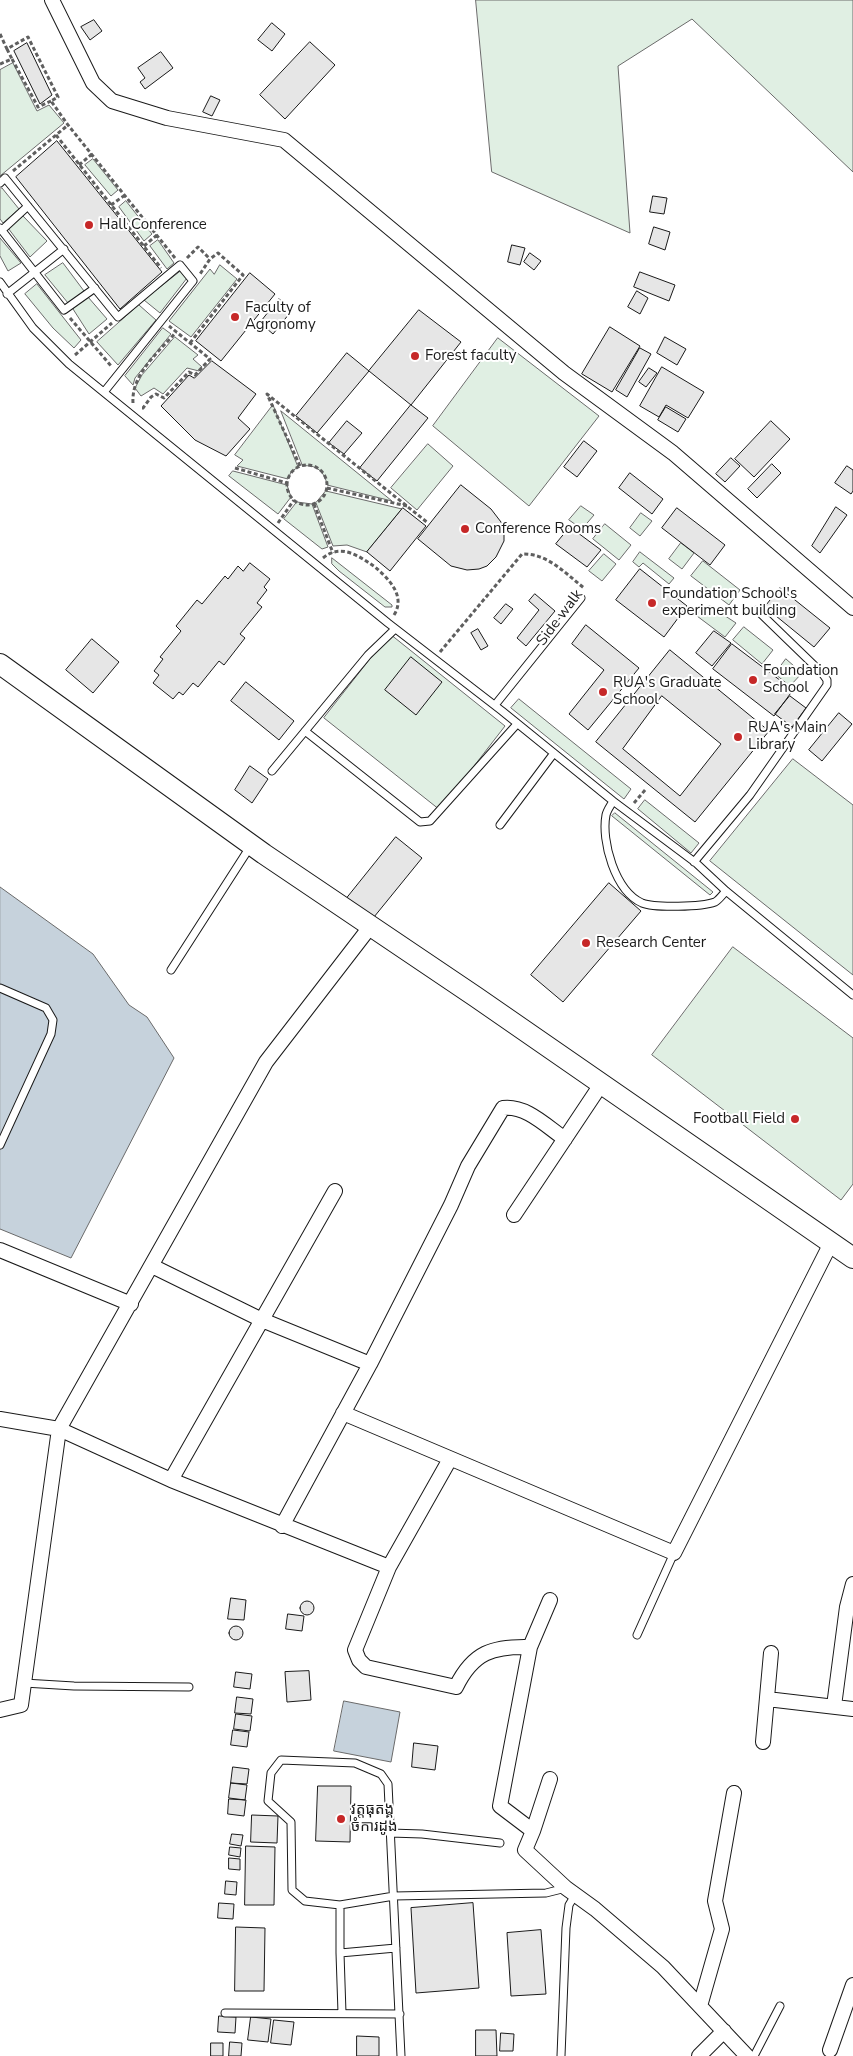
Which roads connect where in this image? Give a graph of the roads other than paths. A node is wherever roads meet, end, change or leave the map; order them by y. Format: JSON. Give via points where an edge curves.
{"nodes":[{"id":1,"x":52,"y":0,"type":"edge"},
{"id":2,"x":3,"y":181,"type":"edge"},
{"id":3,"x":28,"y":206,"type":"junction"},
{"id":4,"x":1,"y":229,"type":"edge"},
{"id":5,"x":64,"y":249,"type":"junction"},
{"id":6,"x":34,"y":272,"type":"junction"},
{"id":7,"x":0,"y":282,"type":"edge"},
{"id":8,"x":95,"y":288,"type":"junction"},
{"id":9,"x":7,"y":294,"type":"junction"},
{"id":10,"x":104,"y":392,"type":"junction"},
{"id":11,"x":581,"y":598,"type":"dead end"},
{"id":12,"x":853,"y":608,"type":"edge"},
{"id":13,"x":757,"y":610,"type":"dead end"},
{"id":14,"x":395,"y":629,"type":"junction"},
{"id":15,"x":0,"y":664,"type":"edge"},
{"id":16,"x":495,"y":706,"type":"junction"},
{"id":17,"x":517,"y":724,"type":"junction"},
{"id":18,"x":305,"y":732,"type":"junction"},
{"id":19,"x":554,"y":753,"type":"junction"},
{"id":20,"x":272,"y":771,"type":"dead end"},
{"id":21,"x":613,"y":801,"type":"junction"},
{"id":22,"x":500,"y":825,"type":"dead end"},
{"id":23,"x":251,"y":844,"type":"junction"},
{"id":24,"x":694,"y":862,"type":"junction"},
{"id":25,"x":726,"y":891,"type":"junction"},
{"id":26,"x":370,"y":926,"type":"junction"},
{"id":27,"x":171,"y":970,"type":"dead end"},
{"id":28,"x":0,"y":988,"type":"edge"},
{"id":29,"x":853,"y":995,"type":"edge"},
{"id":30,"x":602,"y":1083,"type":"junction"},
{"id":31,"x":2,"y":1134,"type":"edge"},
{"id":32,"x":564,"y":1139,"type":"junction"},
{"id":33,"x":0,"y":1145,"type":"edge"},
{"id":34,"x":335,"y":1191,"type":"dead end"},
{"id":35,"x":514,"y":1215,"type":"dead end"},
{"id":36,"x":831,"y":1243,"type":"junction"},
{"id":37,"x":0,"y":1250,"type":"edge"},
{"id":38,"x":853,"y":1258,"type":"edge"},
{"id":39,"x":152,"y":1266,"type":"junction"},
{"id":40,"x":131,"y":1304,"type":"junction"},
{"id":41,"x":262,"y":1320,"type":"junction"},
{"id":42,"x":370,"y":1364,"type":"junction"},
{"id":43,"x":343,"y":1413,"type":"junction"},
{"id":44,"x":0,"y":1419,"type":"edge"},
{"id":45,"x":59,"y":1429,"type":"junction"},
{"id":46,"x":450,"y":1458,"type":"junction"},
{"id":47,"x":171,"y":1480,"type":"junction"},
{"id":48,"x":282,"y":1526,"type":"junction"},
{"id":49,"x":674,"y":1554,"type":"junction"},
{"id":50,"x":388,"y":1567,"type":"junction"},
{"id":51,"x":853,"y":1584,"type":"edge"},
{"id":52,"x":550,"y":1600,"type":"dead end"},
{"id":53,"x":637,"y":1635,"type":"dead end"},
{"id":54,"x":530,"y":1647,"type":"junction"},
{"id":55,"x":771,"y":1653,"type":"dead end"},
{"id":56,"x":24,"y":1683,"type":"junction"},
{"id":57,"x":189,"y":1687,"type":"dead end"},
{"id":58,"x":767,"y":1699,"type":"junction"},
{"id":59,"x":834,"y":1706,"type":"junction"},
{"id":60,"x":853,"y":1709,"type":"edge"},
{"id":61,"x":0,"y":1710,"type":"edge"},
{"id":62,"x":763,"y":1742,"type":"dead end"},
{"id":63,"x":550,"y":1779,"type":"dead end"},
{"id":64,"x":734,"y":1793,"type":"dead end"},
{"id":65,"x":533,"y":1831,"type":"junction"},
{"id":66,"x":390,"y":1833,"type":"junction"},
{"id":67,"x":500,"y":1843,"type":"dead end"},
{"id":68,"x":570,"y":1891,"type":"junction"},
{"id":69,"x":394,"y":1896,"type":"junction"},
{"id":70,"x":340,"y":1904,"type":"junction"},
{"id":71,"x":396,"y":1948,"type":"junction"},
{"id":72,"x":340,"y":1953,"type":"junction"},
{"id":73,"x":853,"y":1985,"type":"edge"},
{"id":74,"x":700,"y":2006,"type":"junction"},
{"id":75,"x":780,"y":2006,"type":"dead end"},
{"id":76,"x":224,"y":2013,"type":"dead end"},
{"id":77,"x":342,"y":2013,"type":"junction"},
{"id":78,"x":400,"y":2014,"type":"junction"},
{"id":79,"x":724,"y":2031,"type":"junction"},
{"id":80,"x":830,"y":2050,"type":"dead end"},
{"id":81,"x":401,"y":2056,"type":"edge"},
{"id":82,"x":561,"y":2056,"type":"edge"},
{"id":83,"x":699,"y":2056,"type":"edge"},
{"id":84,"x":747,"y":2056,"type":"edge"},
{"id":85,"x":754,"y":2056,"type":"edge"}],
"edges":[{"from":1,"to":12,"type":"street","via":[[93,83],[112,101],[167,118],[284,140],[564,373],[673,453]]},
{"from":2,"to":3,"type":"lane"},
{"from":3,"to":4,"type":"lane"},
{"from":3,"to":5,"type":"lane"},
{"from":4,"to":6,"type":"lane"},
{"from":5,"to":6,"type":"lane"},
{"from":5,"to":8,"type":"lane"},
{"from":6,"to":8,"type":"lane","via":[[64,310]]},
{"from":6,"to":9,"type":"lane"},
{"from":7,"to":9,"type":"lane"},
{"from":8,"to":10,"type":"lane","via":[[118,317],[180,265],[193,281]]},
{"from":9,"to":10,"type":"lane","via":[[33,328],[69,364]]},
{"from":10,"to":14,"type":"lane"},
{"from":11,"to":16,"type":"lane"},
{"from":13,"to":24,"type":"lane","via":[[822,673],[827,685],[750,794]]},
{"from":14,"to":16,"type":"lane"},
{"from":14,"to":18,"type":"lane","via":[[368,655]]},
{"from":15,"to":23,"type":"street"},
{"from":16,"to":17,"type":"lane"},
{"from":17,"to":18,"type":"lane","via":[[425,823]]},
{"from":17,"to":19,"type":"lane"},
{"from":18,"to":20,"type":"lane"},
{"from":19,"to":21,"type":"lane"},
{"from":19,"to":22,"type":"lane"},
{"from":21,"to":24,"type":"lane"},
{"from":21,"to":25,"type":"lane","via":[[606,814],[611,863],[620,884],[641,902],[686,906],[714,902]]},
{"from":23,"to":26,"type":"street"},
{"from":23,"to":27,"type":"lane"},
{"from":24,"to":25,"type":"lane"},
{"from":25,"to":29,"type":"lane"},
{"from":26,"to":30,"type":"street"},
{"from":26,"to":39,"type":"street","via":[[266,1062]]},
{"from":28,"to":31,"type":"lane","via":[[46,1008],[54,1020],[51,1034]]},
{"from":30,"to":32,"type":"street"},
{"from":30,"to":36,"type":"street"},
{"from":31,"to":33,"type":"lane"},
{"from":32,"to":35,"type":"street"},
{"from":32,"to":42,"type":"street","via":[[531,1115],[514,1107],[503,1108],[468,1166]]},
{"from":34,"to":41,"type":"street"},
{"from":36,"to":38,"type":"street"},
{"from":36,"to":49,"type":"street"},
{"from":37,"to":40,"type":"street"},
{"from":39,"to":40,"type":"street"},
{"from":39,"to":41,"type":"street"},
{"from":40,"to":45,"type":"street"},
{"from":41,"to":42,"type":"street"},
{"from":41,"to":47,"type":"street"},
{"from":42,"to":43,"type":"street"},
{"from":43,"to":46,"type":"street"},
{"from":43,"to":48,"type":"street"},
{"from":44,"to":45,"type":"street"},
{"from":45,"to":47,"type":"street"},
{"from":45,"to":56,"type":"street"},
{"from":46,"to":49,"type":"street"},
{"from":46,"to":50,"type":"street"},
{"from":47,"to":48,"type":"street"},
{"from":48,"to":50,"type":"street"},
{"from":49,"to":53,"type":"lane"},
{"from":50,"to":54,"type":"street","via":[[355,1650],[358,1660],[366,1667],[456,1687],[471,1663],[486,1654],[506,1646]]},
{"from":51,"to":59,"type":"street","via":[[847,1606]]},
{"from":52,"to":54,"type":"street"},
{"from":54,"to":65,"type":"street","via":[[500,1806]]},
{"from":55,"to":58,"type":"street"},
{"from":56,"to":57,"type":"lane"},
{"from":56,"to":61,"type":"street","via":[[21,1705]]},
{"from":58,"to":59,"type":"street"},
{"from":58,"to":62,"type":"street"},
{"from":59,"to":60,"type":"street"},
{"from":63,"to":65,"type":"street"},
{"from":64,"to":74,"type":"street","via":[[715,1901],[722,1929]]},
{"from":65,"to":68,"type":"street","via":[[525,1850]]},
{"from":66,"to":67,"type":"lane","via":[[441,1835]]},
{"from":66,"to":69,"type":"lane"},
{"from":66,"to":70,"type":"lane","via":[[388,1784],[382,1774],[355,1763],[282,1760],[271,1773],[268,1801],[291,1822],[292,1890],[305,1901]]},
{"from":68,"to":69,"type":"lane"},
{"from":68,"to":74,"type":"street","via":[[663,1967]]},
{"from":68,"to":82,"type":"lane"},
{"from":69,"to":70,"type":"lane"},
{"from":69,"to":71,"type":"lane"},
{"from":70,"to":72,"type":"lane"},
{"from":71,"to":72,"type":"lane"},
{"from":71,"to":78,"type":"lane"},
{"from":72,"to":77,"type":"lane"},
{"from":73,"to":80,"type":"street"},
{"from":74,"to":79,"type":"street"},
{"from":75,"to":85,"type":"lane"},
{"from":76,"to":77,"type":"lane"},
{"from":77,"to":78,"type":"lane"},
{"from":78,"to":81,"type":"lane"},
{"from":79,"to":83,"type":"street"},
{"from":79,"to":84,"type":"street"}]}
